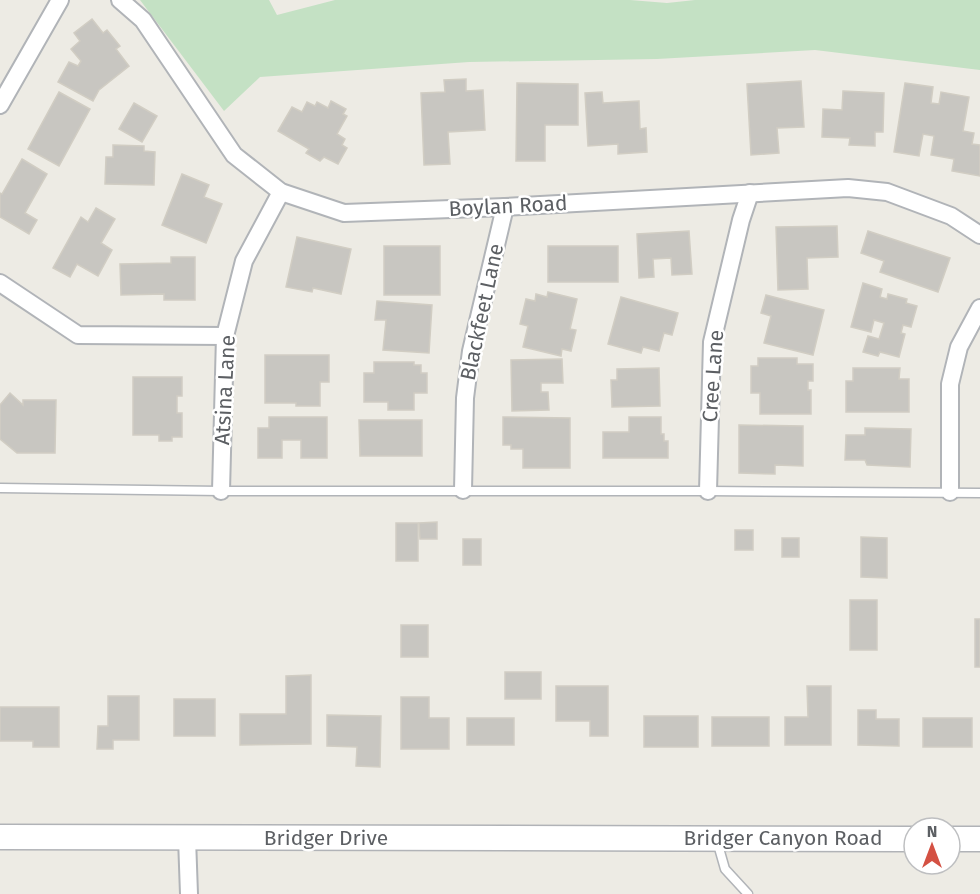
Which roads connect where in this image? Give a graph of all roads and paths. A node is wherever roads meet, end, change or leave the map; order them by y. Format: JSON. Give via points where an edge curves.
{"nodes":[{"id":1,"x":60,"y":0,"type":"edge"},
{"id":2,"x":120,"y":0,"type":"edge"},
{"id":3,"x":0,"y":105,"type":"edge"},
{"id":4,"x":281,"y":192,"type":"junction"},
{"id":5,"x":750,"y":193,"type":"junction"},
{"id":6,"x":505,"y":207,"type":"junction"},
{"id":7,"x":980,"y":235,"type":"edge"},
{"id":8,"x":0,"y":283,"type":"edge"},
{"id":9,"x":980,"y":308,"type":"edge"},
{"id":10,"x":225,"y":336,"type":"junction"},
{"id":11,"x":0,"y":488,"type":"edge"},
{"id":12,"x":463,"y":490,"type":"junction"},
{"id":13,"x":708,"y":490,"type":"junction"},
{"id":14,"x":221,"y":491,"type":"junction"},
{"id":15,"x":950,"y":492,"type":"junction"},
{"id":16,"x":980,"y":493,"type":"edge"},
{"id":17,"x":0,"y":837,"type":"edge"},
{"id":18,"x":716,"y":837,"type":"junction"},
{"id":19,"x":187,"y":838,"type":"junction"},
{"id":20,"x":652,"y":838,"type":"joint"},
{"id":21,"x":902,"y":838,"type":"edge"},
{"id":22,"x":962,"y":839,"type":"edge"},
{"id":23,"x":980,"y":839,"type":"edge"},
{"id":24,"x":189,"y":894,"type":"edge"},
{"id":25,"x":748,"y":894,"type":"edge"}],
"edges":[{"from":1,"to":3,"type":"street"},
{"from":2,"to":4,"type":"street","name":"Boylan Road","via":[[143,20],[234,155]]},
{"from":4,"to":6,"type":"street","name":"Boylan Road","via":[[344,213]]},
{"from":4,"to":10,"type":"street","name":"Atsina Lane","via":[[244,261]]},
{"from":5,"to":6,"type":"street","name":"Boylan Road"},
{"from":5,"to":7,"type":"street","name":"Boylan Road","via":[[848,188],[887,192],[951,216]]},
{"from":5,"to":13,"type":"street","name":"Cree Lane","via":[[712,342]]},
{"from":6,"to":12,"type":"street","name":"Blackfeet Lane","via":[[471,351],[465,398]]},
{"from":8,"to":10,"type":"street","via":[[78,335]]},
{"from":9,"to":15,"type":"street","via":[[959,347],[950,384]]},
{"from":10,"to":14,"type":"street","name":"Atsina Lane"},
{"from":11,"to":14,"type":"lane"},
{"from":12,"to":13,"type":"lane"},
{"from":12,"to":14,"type":"lane"},
{"from":13,"to":15,"type":"lane"},
{"from":15,"to":16,"type":"lane"},
{"from":17,"to":19,"type":"main road","name":"Bridger Drive"},
{"from":18,"to":20,"type":"main road","name":"Bridger Canyon Road"},
{"from":18,"to":21,"type":"main road","name":"Bridger Canyon Road"},
{"from":18,"to":25,"type":"lane","via":[[725,869]]},
{"from":19,"to":20,"type":"main road","name":"Bridger Drive"},
{"from":19,"to":24,"type":"street"},
{"from":22,"to":23,"type":"main road"}]}
